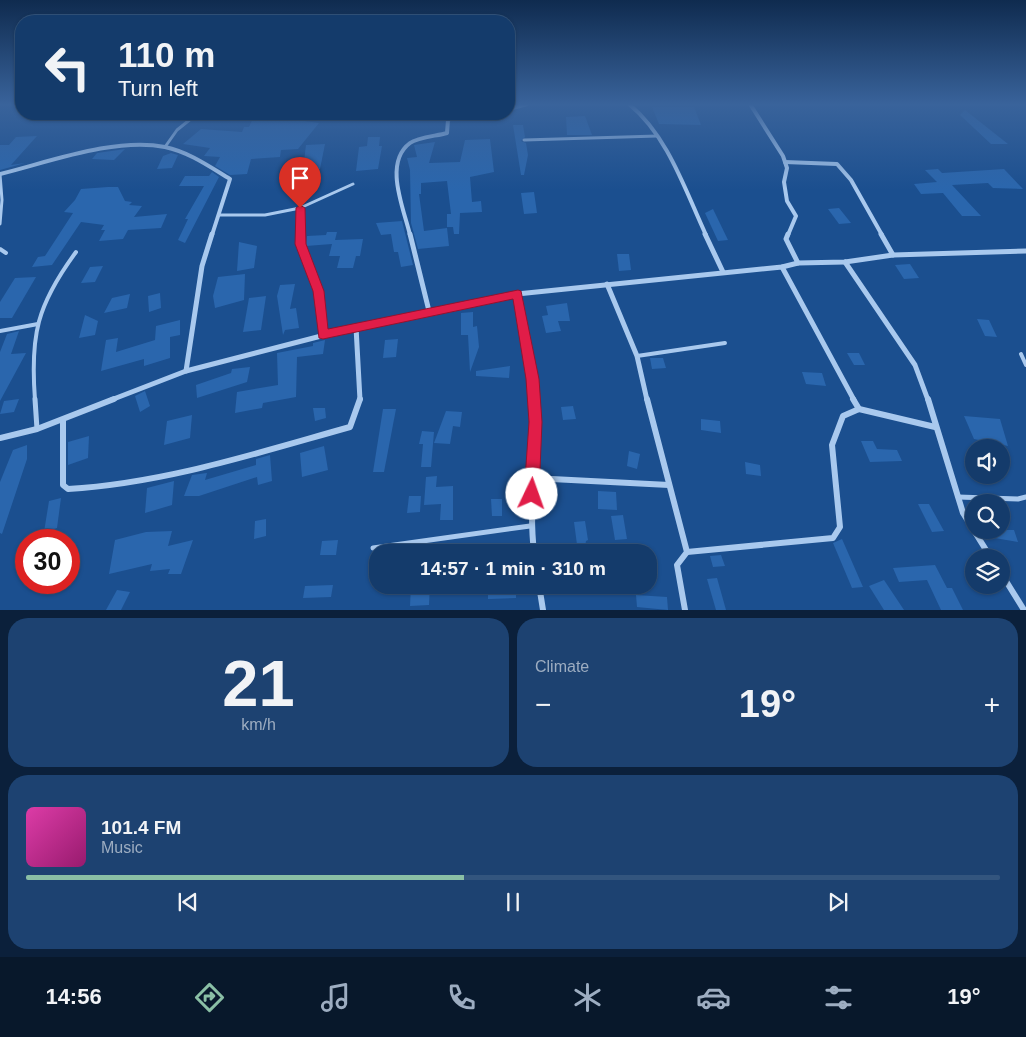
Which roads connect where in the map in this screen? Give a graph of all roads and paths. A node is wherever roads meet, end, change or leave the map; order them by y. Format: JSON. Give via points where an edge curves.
{"nodes":[{"id":1,"x":175,"y":132,"type":"edge"},
{"id":2,"x":447,"y":132,"type":"edge"},
{"id":3,"x":656,"y":132,"type":"edge"},
{"id":4,"x":767,"y":132,"type":"edge"},
{"id":5,"x":658,"y":136,"type":"junction"},
{"id":6,"x":524,"y":140,"type":"dead end"},
{"id":7,"x":165,"y":147,"type":"junction"},
{"id":8,"x":785,"y":162,"type":"junction"},
{"id":9,"x":0,"y":174,"type":"edge"},
{"id":10,"x":353,"y":184,"type":"dead end"},
{"id":11,"x":300,"y":208,"type":"junction"},
{"id":12,"x":219,"y":215,"type":"junction"},
{"id":13,"x":0,"y":224,"type":"edge"},
{"id":14,"x":0,"y":249,"type":"edge"},
{"id":15,"x":1026,"y":251,"type":"edge"},
{"id":16,"x":76,"y":252,"type":"dead end"},
{"id":17,"x":6,"y":253,"type":"dead end"},
{"id":18,"x":893,"y":255,"type":"junction"},
{"id":19,"x":845,"y":262,"type":"junction"},
{"id":20,"x":798,"y":263,"type":"junction"},
{"id":21,"x":782,"y":267,"type":"junction"},
{"id":22,"x":723,"y":272,"type":"junction"},
{"id":23,"x":607,"y":284,"type":"junction"},
{"id":24,"x":518,"y":294,"type":"junction"},
{"id":25,"x":429,"y":311,"type":"junction"},
{"id":26,"x":38,"y":324,"type":"junction"},
{"id":27,"x":356,"y":326,"type":"junction"},
{"id":28,"x":0,"y":331,"type":"edge"},
{"id":29,"x":323,"y":334,"type":"junction"},
{"id":30,"x":725,"y":343,"type":"dead end"},
{"id":31,"x":1021,"y":354,"type":"dead end"},
{"id":32,"x":637,"y":356,"type":"junction"},
{"id":33,"x":1026,"y":365,"type":"edge"},
{"id":34,"x":186,"y":371,"type":"junction"},
{"id":35,"x":859,"y":409,"type":"junction"},
{"id":36,"x":63,"y":420,"type":"junction"},
{"id":37,"x":935,"y":426,"type":"junction"},
{"id":38,"x":37,"y":429,"type":"junction"},
{"id":39,"x":0,"y":438,"type":"edge"},
{"id":40,"x":532,"y":478,"type":"junction"},
{"id":41,"x":669,"y":485,"type":"junction"},
{"id":42,"x":958,"y":497,"type":"junction"},
{"id":43,"x":1026,"y":497,"type":"edge"},
{"id":44,"x":530,"y":526,"type":"junction"},
{"id":45,"x":402,"y":544,"type":"edge"},
{"id":46,"x":533,"y":544,"type":"edge"},
{"id":47,"x":985,"y":549,"type":"edge"},
{"id":48,"x":687,"y":552,"type":"junction"},
{"id":49,"x":1010,"y":587,"type":"edge"},
{"id":50,"x":540,"y":594,"type":"edge"},
{"id":51,"x":543,"y":610,"type":"edge"},
{"id":52,"x":685,"y":610,"type":"edge"},
{"id":53,"x":1024,"y":610,"type":"edge"}],
"edges":[{"from":1,"to":7,"type":"lane"},
{"from":2,"to":25,"type":"street","via":[[410,143],[397,160],[398,186]]},
{"from":3,"to":5,"type":"street"},
{"from":4,"to":8,"type":"street"},
{"from":5,"to":6,"type":"lane"},
{"from":5,"to":22,"type":"street"},
{"from":7,"to":9,"type":"street","via":[[127,146]]},
{"from":7,"to":12,"type":"street","via":[[230,179]]},
{"from":8,"to":18,"type":"street","via":[[837,164],[851,180]]},
{"from":8,"to":20,"type":"street","via":[[788,202],[796,216],[786,239]]},
{"from":9,"to":13,"type":"lane"},
{"from":10,"to":11,"type":"lane"},
{"from":11,"to":12,"type":"lane","via":[[265,215]]},
{"from":11,"to":29,"type":"lane","via":[[300,244],[318,291]]},
{"from":12,"to":34,"type":"street","via":[[202,266]]},
{"from":14,"to":17,"type":"lane"},
{"from":15,"to":18,"type":"street"},
{"from":16,"to":26,"type":"lane","via":[[42,307]]},
{"from":18,"to":19,"type":"street"},
{"from":19,"to":20,"type":"street"},
{"from":19,"to":37,"type":"street","via":[[916,365]]},
{"from":20,"to":21,"type":"street"},
{"from":21,"to":22,"type":"street"},
{"from":21,"to":35,"type":"street"},
{"from":22,"to":23,"type":"street"},
{"from":23,"to":24,"type":"street"},
{"from":23,"to":32,"type":"street"},
{"from":24,"to":25,"type":"street"},
{"from":24,"to":40,"type":"street","via":[[536,422]]},
{"from":25,"to":27,"type":"street"},
{"from":26,"to":28,"type":"lane"},
{"from":26,"to":38,"type":"lane","via":[[34,359]]},
{"from":27,"to":29,"type":"street"},
{"from":27,"to":36,"type":"street","via":[[360,403],[350,427],[126,485],[68,489],[63,484]]},
{"from":29,"to":34,"type":"street"},
{"from":30,"to":32,"type":"lane"},
{"from":31,"to":33,"type":"lane"},
{"from":32,"to":41,"type":"street"},
{"from":34,"to":36,"type":"street"},
{"from":35,"to":37,"type":"street"},
{"from":35,"to":48,"type":"street","via":[[843,416],[832,445],[840,527],[833,538]]},
{"from":36,"to":38,"type":"street"},
{"from":37,"to":42,"type":"street"},
{"from":38,"to":39,"type":"street"},
{"from":40,"to":41,"type":"street"},
{"from":40,"to":44,"type":"street"},
{"from":41,"to":48,"type":"street"},
{"from":42,"to":43,"type":"lane"},
{"from":42,"to":47,"type":"street","via":[[963,513]]},
{"from":44,"to":45,"type":"lane"},
{"from":44,"to":46,"type":"street"},
{"from":48,"to":52,"type":"street","via":[[676,565]]},
{"from":49,"to":53,"type":"street"},
{"from":50,"to":51,"type":"street"}]}
